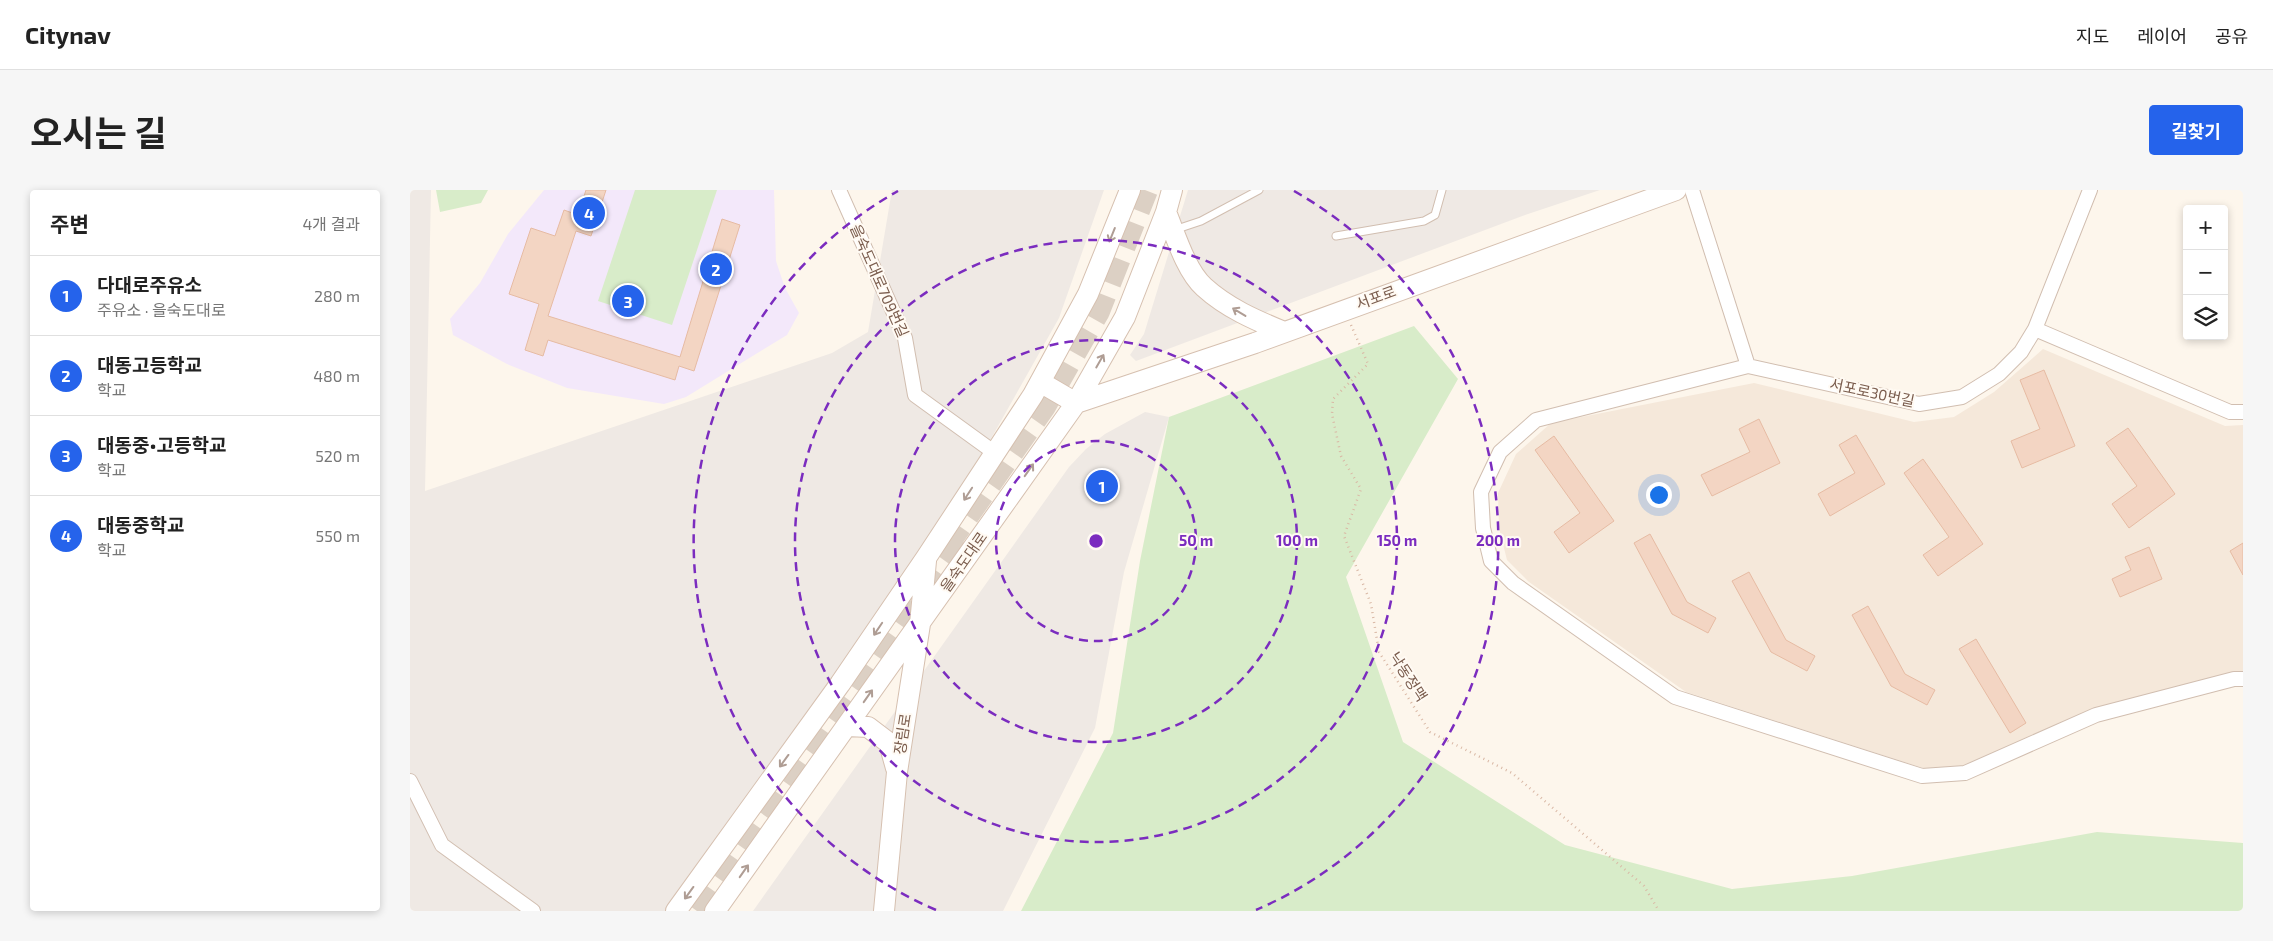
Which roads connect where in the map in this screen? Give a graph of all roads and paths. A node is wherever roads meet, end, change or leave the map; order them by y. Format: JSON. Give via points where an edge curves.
{"nodes":[{"id":1,"x":839,"y":190,"type":"edge"},
{"id":2,"x":1130,"y":190,"type":"edge"},
{"id":3,"x":1172,"y":190,"type":"edge"},
{"id":4,"x":1259,"y":190,"type":"edge"},
{"id":5,"x":1442,"y":190,"type":"edge"},
{"id":6,"x":1676,"y":190,"type":"edge"},
{"id":7,"x":1692,"y":190,"type":"edge"},
{"id":8,"x":2090,"y":190,"type":"edge"},
{"id":9,"x":1170,"y":221,"type":"junction"},
{"id":10,"x":1336,"y":236,"type":"dead end"},
{"id":11,"x":1343,"y":311,"type":"junction"},
{"id":12,"x":2035,"y":330,"type":"junction"},
{"id":13,"x":1284,"y":332,"type":"junction"},
{"id":14,"x":1748,"y":366,"type":"junction"},
{"id":15,"x":1040,"y":382,"type":"junction"},
{"id":16,"x":1076,"y":403,"type":"junction"},
{"id":17,"x":2243,"y":412,"type":"edge"},
{"id":18,"x":995,"y":453,"type":"junction"},
{"id":19,"x":926,"y":558,"type":"junction"},
{"id":20,"x":920,"y":624,"type":"junction"},
{"id":21,"x":2243,"y":679,"type":"edge"},
{"id":22,"x":847,"y":726,"type":"junction"},
{"id":23,"x":897,"y":772,"type":"junction"},
{"id":24,"x":410,"y":781,"type":"edge"},
{"id":25,"x":533,"y":911,"type":"edge"},
{"id":26,"x":676,"y":911,"type":"edge"},
{"id":27,"x":715,"y":911,"type":"edge"},
{"id":28,"x":884,"y":911,"type":"edge"},
{"id":29,"x":1660,"y":911,"type":"edge"}],
"edges":[{"from":1,"to":18,"type":"street","name":"을숙도대로709번길","via":[[905,338],[916,395]]},
{"from":2,"to":15,"type":"main road","one_way":true,"via":[[1088,294]]},
{"from":3,"to":9,"type":"main road","name":"을숙도대로"},
{"from":4,"to":9,"type":"lane","via":[[1201,220]]},
{"from":5,"to":10,"type":"lane","via":[[1435,215],[1424,221]]},
{"from":6,"to":11,"type":"main road","name":"서포로"},
{"from":7,"to":14,"type":"street"},
{"from":8,"to":12,"type":"street","name":"서포로30번길"},
{"from":13,"to":9,"type":"main road","one_way":true,"via":[[1240,314],[1202,286],[1186,261]]},
{"from":16,"to":9,"type":"main road","name":"을숙도대로","one_way":true,"via":[[1125,316]]},
{"from":11,"to":13,"type":"main road","name":"서포로"},
{"from":11,"to":29,"type":"path","name":"낙동정맥","via":[[1368,364],[1333,400],[1332,414],[1341,456],[1361,489],[1344,536],[1371,604],[1379,652],[1430,732],[1512,773],[1644,886]]},
{"from":12,"to":14,"type":"street","name":"서포로30번길","via":[[2021,352],[1999,374],[1962,396],[1919,404]]},
{"from":12,"to":17,"type":"street","via":[[2230,412]]},
{"from":13,"to":16,"type":"main road","name":"서포로"},
{"from":14,"to":21,"type":"street","via":[[1536,420],[1500,452],[1481,492],[1483,528],[1491,561],[1513,583],[1675,696],[1922,776],[1965,773],[2096,715]]},
{"from":15,"to":16,"type":"main road"},
{"from":15,"to":18,"type":"main road"},
{"from":20,"to":16,"type":"main road","name":"을숙도대로","one_way":true},
{"from":18,"to":19,"type":"main road","one_way":true},
{"from":19,"to":20,"type":"main road","name":"장림로"},
{"from":19,"to":26,"type":"main road","one_way":true,"via":[[840,684]]},
{"from":22,"to":20,"type":"main road","name":"을숙도대로","one_way":true},
{"from":20,"to":23,"type":"main road","name":"장림로"},
{"from":22,"to":23,"type":"main road","via":[[868,727],[889,743]]},
{"from":27,"to":22,"type":"main road","name":"을숙도대로","one_way":true},
{"from":23,"to":28,"type":"main road","name":"장림로"},
{"from":24,"to":25,"type":"street","via":[[442,845]]}]}
